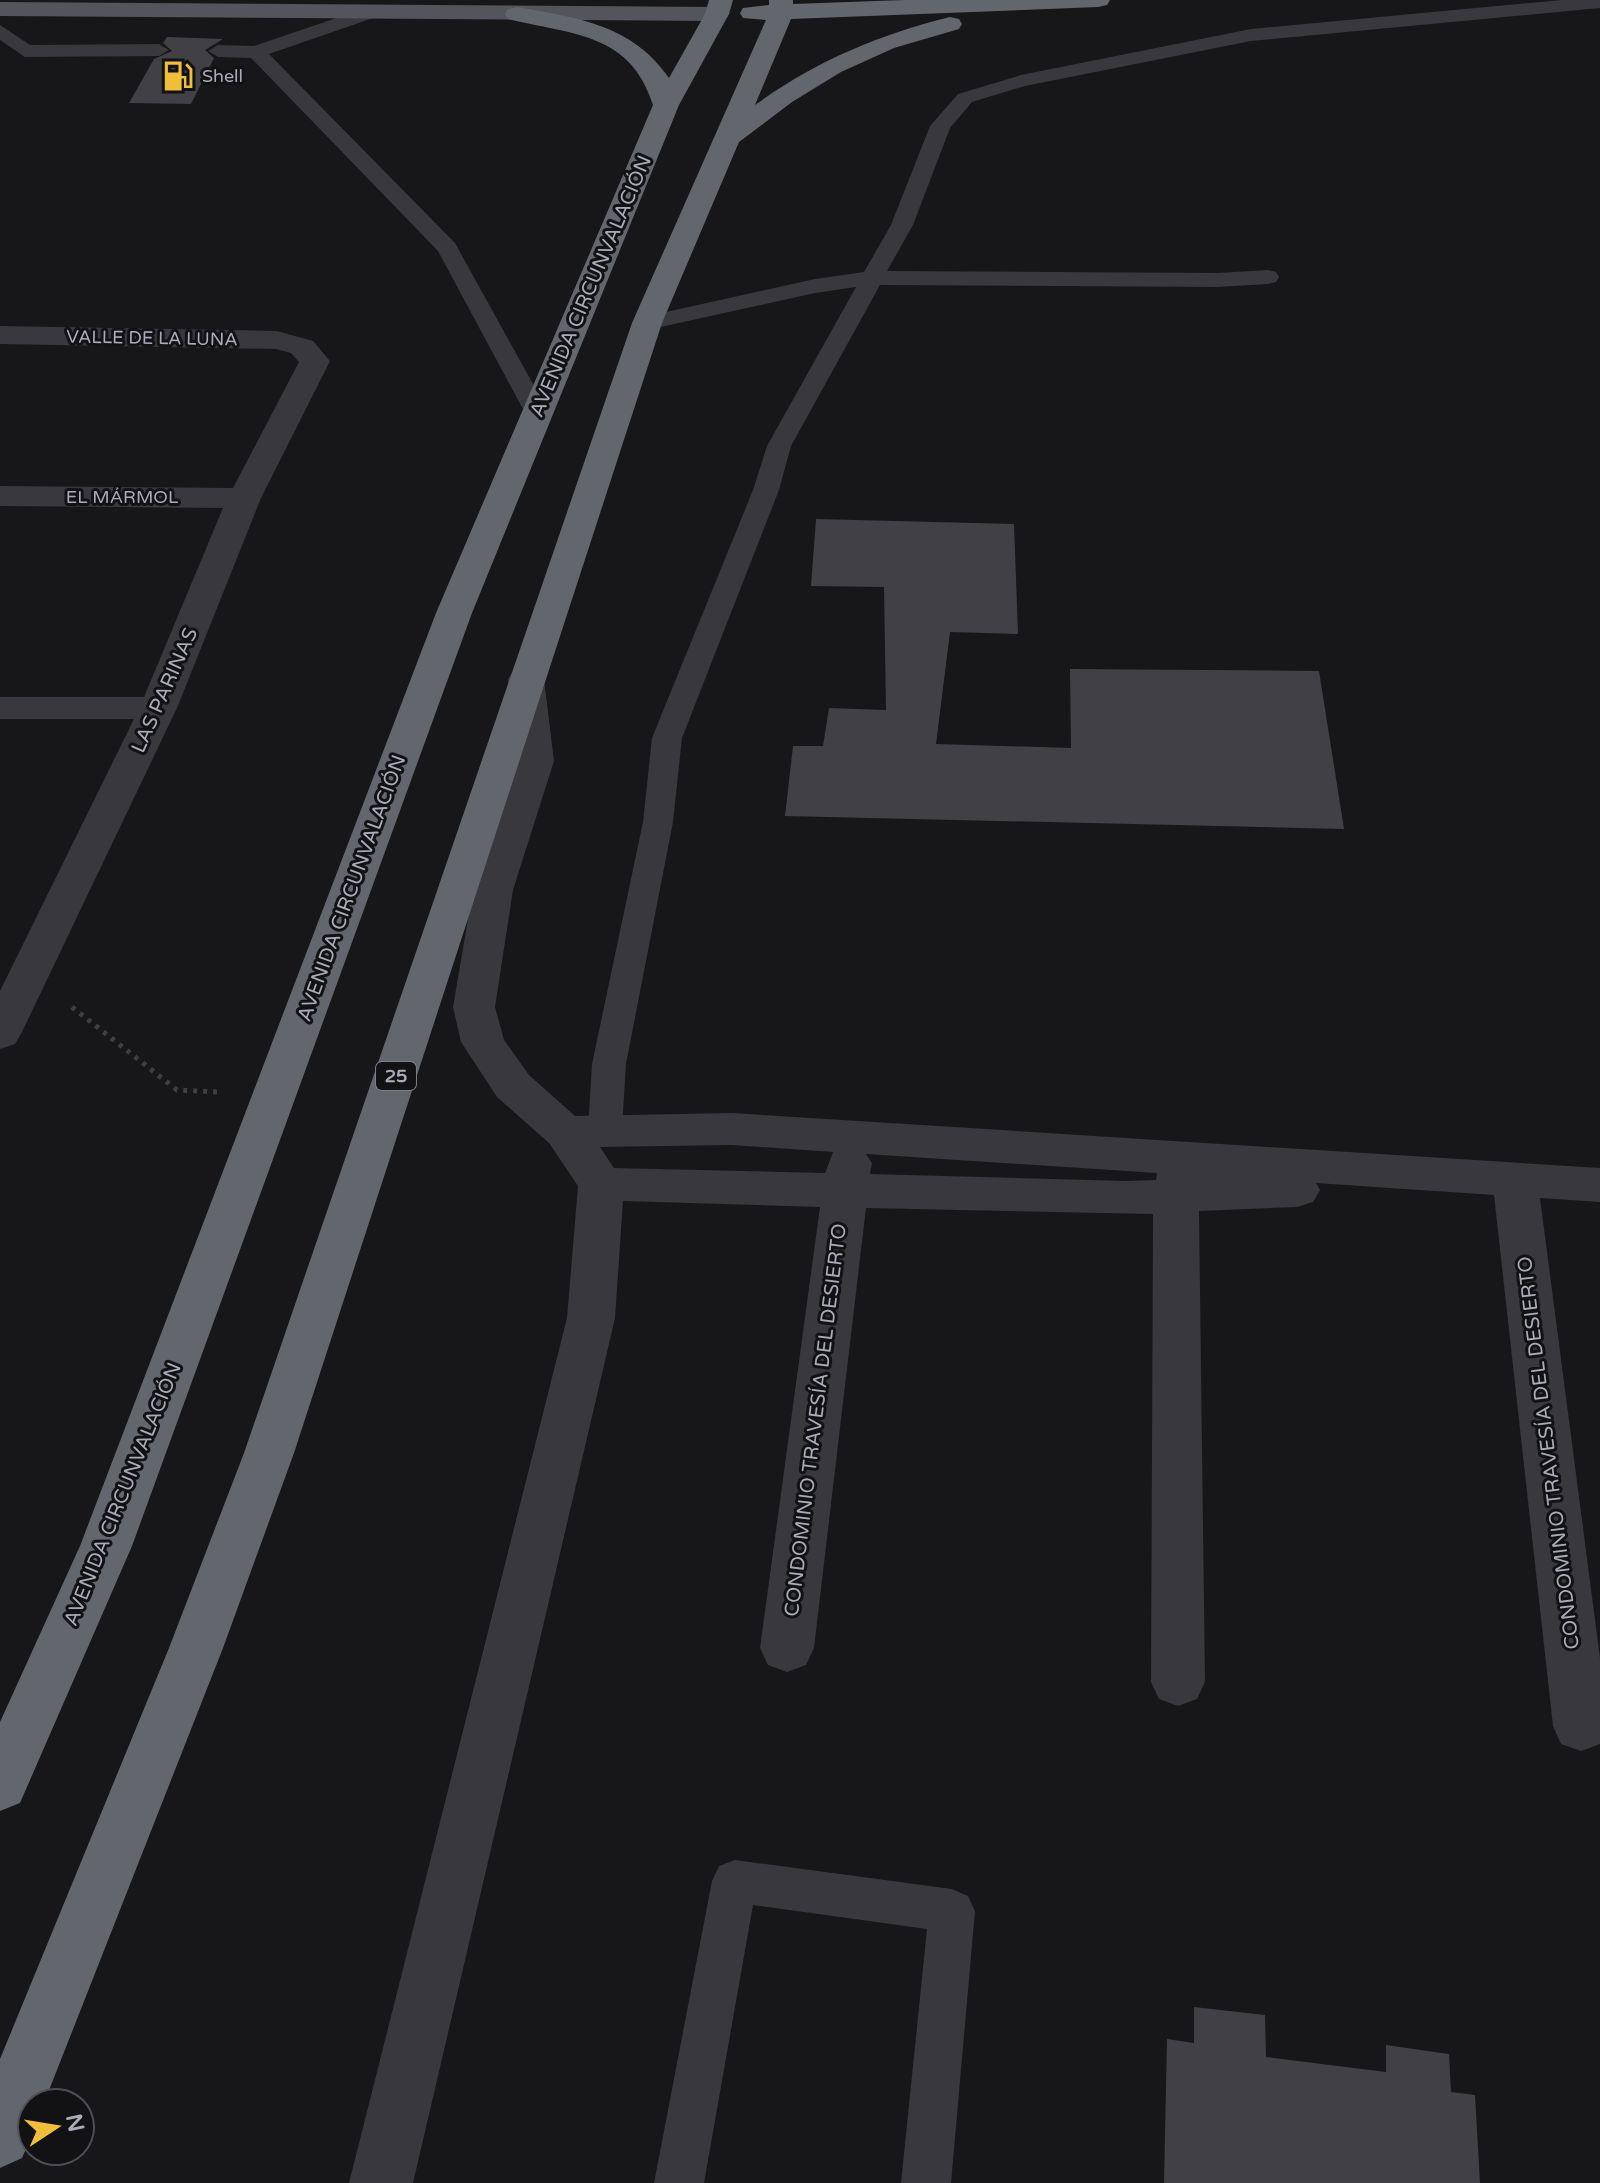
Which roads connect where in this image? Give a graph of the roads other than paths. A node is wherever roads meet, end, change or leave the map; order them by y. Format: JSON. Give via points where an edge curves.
{"nodes":[{"id":1,"x":1098,"y":0,"type":"edge"},
{"id":2,"x":1600,"y":2,"type":"edge"},
{"id":3,"x":1060,"y":3,"type":"junction"},
{"id":4,"x":782,"y":6,"type":"edge"},
{"id":5,"x":719,"y":7,"type":"edge"},
{"id":6,"x":0,"y":9,"type":"edge"},
{"id":7,"x":369,"y":13,"type":"junction"},
{"id":8,"x":517,"y":14,"type":"junction"},
{"id":9,"x":0,"y":31,"type":"edge"},
{"id":10,"x":159,"y":50,"type":"dead end"},
{"id":11,"x":218,"y":51,"type":"dead end"},
{"id":12,"x":256,"y":52,"type":"junction"},
{"id":13,"x":666,"y":105,"type":"junction"},
{"id":14,"x":724,"y":141,"type":"junction"},
{"id":15,"x":1268,"y":277,"type":"dead end"},
{"id":16,"x":873,"y":278,"type":"junction"},
{"id":17,"x":647,"y":323,"type":"junction"},
{"id":18,"x":0,"y":335,"type":"edge"},
{"id":19,"x":302,"y":347,"type":"joint"},
{"id":20,"x":537,"y":413,"type":"junction"},
{"id":21,"x":0,"y":496,"type":"edge"},
{"id":22,"x":244,"y":498,"type":"junction"},
{"id":23,"x":526,"y":679,"type":"junction"},
{"id":24,"x":0,"y":708,"type":"edge"},
{"id":25,"x":158,"y":708,"type":"junction"},
{"id":26,"x":0,"y":1034,"type":"edge"},
{"id":27,"x":585,"y":1130,"type":"junction"},
{"id":28,"x":854,"y":1137,"type":"junction"},
{"id":29,"x":1179,"y":1176,"type":"junction"},
{"id":30,"x":1515,"y":1180,"type":"junction"},
{"id":31,"x":601,"y":1184,"type":"junction"},
{"id":32,"x":1600,"y":1185,"type":"edge"},
{"id":33,"x":843,"y":1191,"type":"junction"},
{"id":34,"x":787,"y":1648,"type":"dead end"},
{"id":35,"x":1178,"y":1682,"type":"dead end"},
{"id":36,"x":1581,"y":1726,"type":"dead end"},
{"id":37,"x":0,"y":1785,"type":"edge"},
{"id":38,"x":0,"y":2136,"type":"edge"},
{"id":39,"x":381,"y":2183,"type":"edge"},
{"id":40,"x":679,"y":2183,"type":"edge"},
{"id":41,"x":926,"y":2183,"type":"edge"}],
"edges":[{"from":1,"to":3,"type":"highway"},
{"from":2,"to":16,"type":"lane","via":[[1251,35],[1021,81],[965,98],[940,126],[902,225]]},
{"from":3,"to":4,"type":"highway"},
{"from":3,"to":14,"type":"highway","via":[[905,35],[850,55],[808,78]]},
{"from":4,"to":5,"type":"highway"},
{"from":4,"to":14,"type":"highway","number":"25"},
{"from":5,"to":8,"type":"main road"},
{"from":5,"to":13,"type":"highway","name":"AVENIDA CIRCUNVALACIÓN"},
{"from":6,"to":7,"type":"main road"},
{"from":7,"to":8,"type":"main road"},
{"from":7,"to":12,"type":"lane"},
{"from":8,"to":13,"type":"highway","via":[[586,29],[627,47],[652,67]]},
{"from":9,"to":10,"type":"lane","via":[[25,51]]},
{"from":11,"to":12,"type":"lane"},
{"from":12,"to":20,"type":"lane","via":[[447,248]]},
{"from":13,"to":20,"type":"highway","name":"AVENIDA CIRCUNVALACIÓN"},
{"from":14,"to":17,"type":"highway","number":"25"},
{"from":15,"to":16,"type":"lane"},
{"from":16,"to":17,"type":"lane"},
{"from":16,"to":27,"type":"lane","via":[[779,446],[667,738],[658,822],[609,1064]]},
{"from":17,"to":23,"type":"highway","number":"25"},
{"from":18,"to":19,"type":"street","name":"VALLE DE LA LUNA","via":[[277,340]]},
{"from":19,"to":22,"type":"street","name":"LAS PARINAS","via":[[315,361]]},
{"from":20,"to":37,"type":"highway","name":"AVENIDA CIRCUNVALACIÓN","via":[[454,613],[106,1546]]},
{"from":21,"to":22,"type":"street","name":"EL MÁRMOL"},
{"from":22,"to":25,"type":"street","name":"LAS PARINAS"},
{"from":23,"to":27,"type":"street","via":[[535,761],[493,890],[474,1007],[483,1042],[513,1086]]},
{"from":23,"to":38,"type":"highway","number":"25","via":[[269,1453]]},
{"from":24,"to":25,"type":"street"},
{"from":25,"to":26,"type":"street","name":"LAS PARINAS"},
{"from":27,"to":28,"type":"street","via":[[732,1129]]},
{"from":27,"to":31,"type":"street"},
{"from":28,"to":29,"type":"street"},
{"from":28,"to":33,"type":"street","name":"CONDOMINIO TRAVESÍA DEL DESIERTO"},
{"from":29,"to":30,"type":"street"},
{"from":29,"to":33,"type":"street","via":[[1126,1198]]},
{"from":29,"to":35,"type":"street"},
{"from":30,"to":32,"type":"street"},
{"from":30,"to":36,"type":"street","name":"CONDOMINIO TRAVESÍA DEL DESIERTO"},
{"from":31,"to":33,"type":"street"},
{"from":31,"to":39,"type":"street","via":[[591,1318]]},
{"from":33,"to":34,"type":"street","name":"CONDOMINIO TRAVESÍA DEL DESIERTO"},
{"from":40,"to":41,"type":"lane","via":[[735,1881],[952,1911]]}]}
